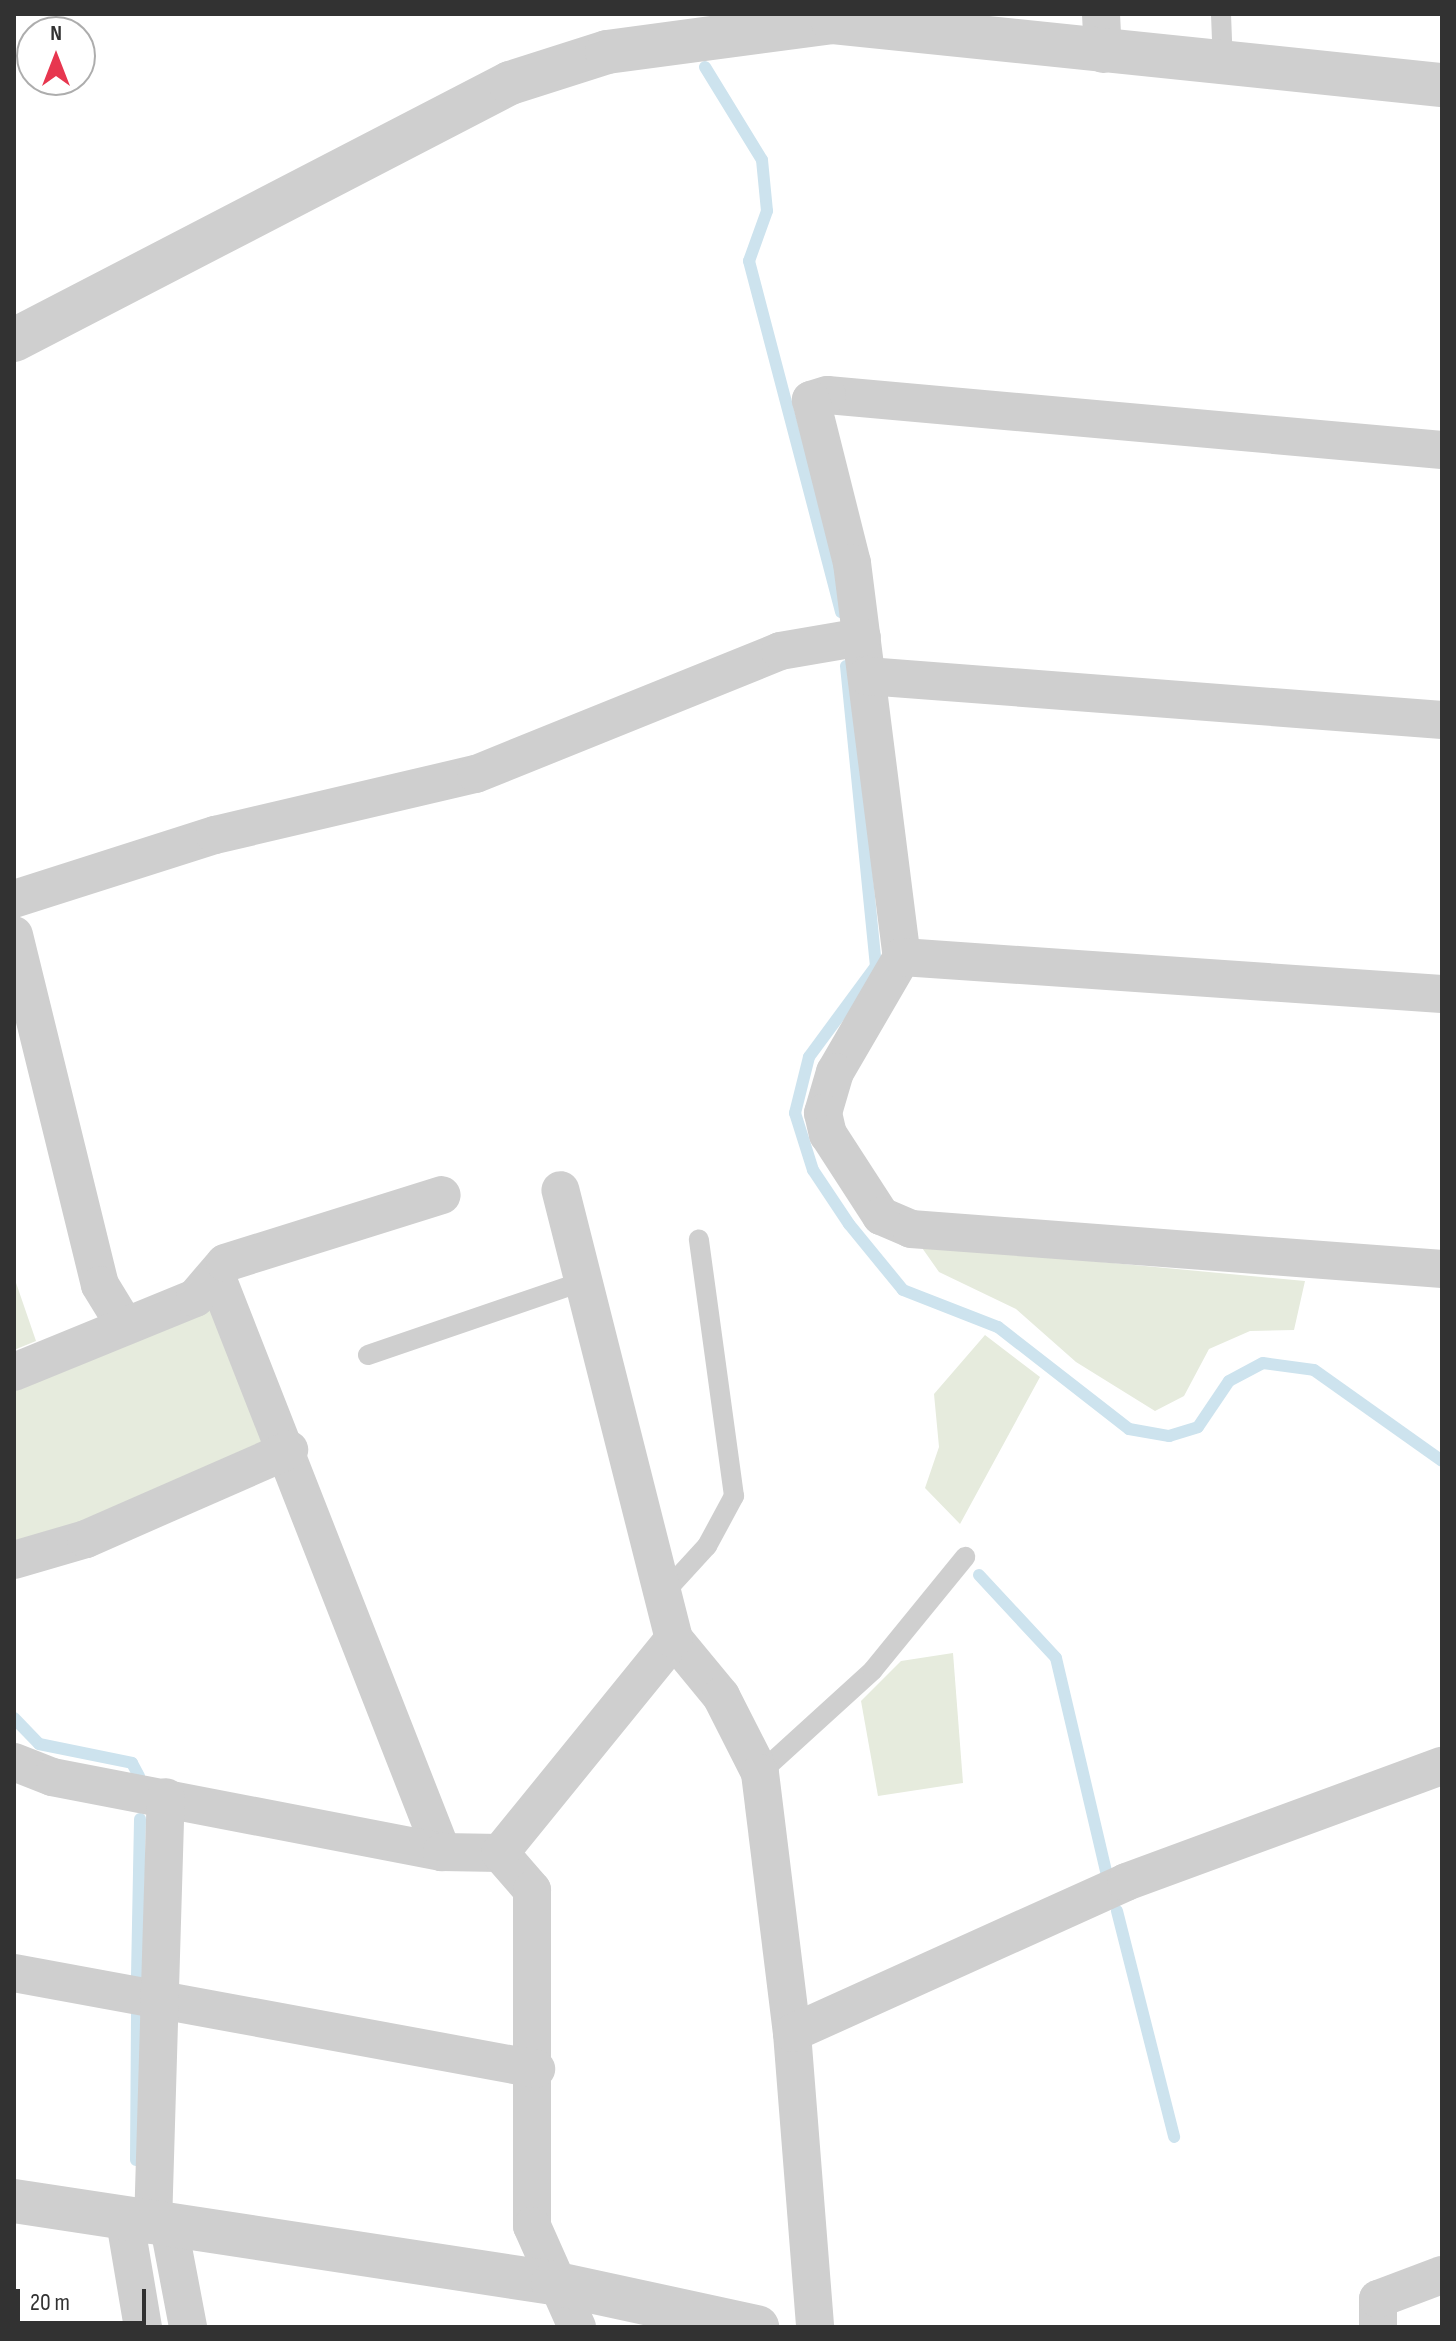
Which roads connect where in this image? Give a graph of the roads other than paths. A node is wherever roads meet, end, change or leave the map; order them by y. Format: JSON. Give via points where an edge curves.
{"nodes":[{"id":1,"x":1221,"y":14,"type":"edge"},
{"id":2,"x":827,"y":18,"type":"edge"},
{"id":3,"x":1102,"y":34,"type":"edge"},
{"id":4,"x":1223,"y":65,"type":"junction"},
{"id":5,"x":1442,"y":85,"type":"edge"},
{"id":6,"x":14,"y":340,"type":"edge"},
{"id":7,"x":1442,"y":450,"type":"edge"},
{"id":8,"x":862,"y":637,"type":"junction"},
{"id":9,"x":867,"y":676,"type":"junction"},
{"id":10,"x":1442,"y":720,"type":"edge"},
{"id":11,"x":14,"y":899,"type":"edge"},
{"id":12,"x":14,"y":935,"type":"edge"},
{"id":13,"x":902,"y":957,"type":"junction"},
{"id":14,"x":1442,"y":994,"type":"edge"},
{"id":15,"x":560,"y":1190,"type":"dead end"},
{"id":16,"x":442,"y":1195,"type":"dead end"},
{"id":17,"x":699,"y":1239,"type":"dead end"},
{"id":18,"x":1442,"y":1269,"type":"edge"},
{"id":19,"x":216,"y":1275,"type":"junction"},
{"id":20,"x":578,"y":1283,"type":"junction"},
{"id":21,"x":125,"y":1326,"type":"junction"},
{"id":22,"x":368,"y":1355,"type":"dead end"},
{"id":23,"x":14,"y":1372,"type":"edge"},
{"id":24,"x":289,"y":1450,"type":"junction"},
{"id":25,"x":965,"y":1557,"type":"dead end"},
{"id":26,"x":14,"y":1560,"type":"edge"},
{"id":27,"x":663,"y":1594,"type":"junction"},
{"id":28,"x":674,"y":1639,"type":"junction"},
{"id":29,"x":14,"y":1762,"type":"edge"},
{"id":30,"x":1442,"y":1766,"type":"edge"},
{"id":31,"x":760,"y":1773,"type":"junction"},
{"id":32,"x":166,"y":1797,"type":"junction"},
{"id":33,"x":442,"y":1852,"type":"junction"},
{"id":34,"x":500,"y":1853,"type":"junction"},
{"id":35,"x":14,"y":1973,"type":"edge"},
{"id":36,"x":161,"y":2000,"type":"junction"},
{"id":37,"x":792,"y":2033,"type":"junction"},
{"id":38,"x":536,"y":2069,"type":"junction"},
{"id":39,"x":14,"y":2201,"type":"edge"},
{"id":40,"x":149,"y":2224,"type":"junction"},
{"id":41,"x":1442,"y":2275,"type":"edge"},
{"id":42,"x":553,"y":2283,"type":"junction"},
{"id":43,"x":143,"y":2327,"type":"edge"},
{"id":44,"x":188,"y":2327,"type":"edge"},
{"id":45,"x":577,"y":2327,"type":"edge"},
{"id":46,"x":757,"y":2327,"type":"edge"},
{"id":47,"x":815,"y":2327,"type":"edge"},
{"id":48,"x":1378,"y":2327,"type":"edge"}],
"edges":[{"from":1,"to":4,"type":"lane"},
{"from":2,"to":3,"type":"street"},
{"from":2,"to":6,"type":"street","via":[[607,52],[510,83]]},
{"from":3,"to":4,"type":"street"},
{"from":4,"to":5,"type":"street"},
{"from":7,"to":8,"type":"street","via":[[827,395],[811,400],[852,563]]},
{"from":8,"to":9,"type":"street"},
{"from":8,"to":11,"type":"street","via":[[780,651],[476,774],[215,835]]},
{"from":9,"to":10,"type":"street"},
{"from":9,"to":13,"type":"street"},
{"from":12,"to":21,"type":"street","via":[[100,1285]]},
{"from":13,"to":14,"type":"street"},
{"from":13,"to":18,"type":"street","via":[[835,1072],[823,1113],[828,1134],[881,1216],[911,1229]]},
{"from":15,"to":20,"type":"street"},
{"from":16,"to":19,"type":"street","via":[[225,1263]]},
{"from":17,"to":27,"type":"lane","via":[[734,1496],[707,1546]]},
{"from":19,"to":21,"type":"street","via":[[195,1298]]},
{"from":19,"to":24,"type":"street"},
{"from":20,"to":22,"type":"lane"},
{"from":20,"to":27,"type":"street"},
{"from":21,"to":23,"type":"street"},
{"from":24,"to":26,"type":"street","via":[[86,1539]]},
{"from":24,"to":33,"type":"street"},
{"from":25,"to":31,"type":"lane","via":[[873,1670]]},
{"from":27,"to":28,"type":"street"},
{"from":28,"to":31,"type":"street","via":[[721,1696]]},
{"from":28,"to":34,"type":"street"},
{"from":29,"to":32,"type":"street","via":[[52,1777]]},
{"from":30,"to":37,"type":"street","via":[[1126,1882]]},
{"from":31,"to":37,"type":"street"},
{"from":32,"to":33,"type":"street"},
{"from":32,"to":36,"type":"street"},
{"from":33,"to":34,"type":"street"},
{"from":34,"to":38,"type":"street","via":[[532,1890]]},
{"from":35,"to":36,"type":"street"},
{"from":36,"to":38,"type":"street"},
{"from":36,"to":40,"type":"street"},
{"from":37,"to":47,"type":"street"},
{"from":38,"to":42,"type":"street","via":[[532,2226]]},
{"from":39,"to":40,"type":"street"},
{"from":40,"to":42,"type":"street"},
{"from":40,"to":43,"type":"street"},
{"from":40,"to":44,"type":"street"},
{"from":41,"to":48,"type":"street","via":[[1378,2299]]},
{"from":42,"to":45,"type":"street"},
{"from":42,"to":46,"type":"street"}]}
